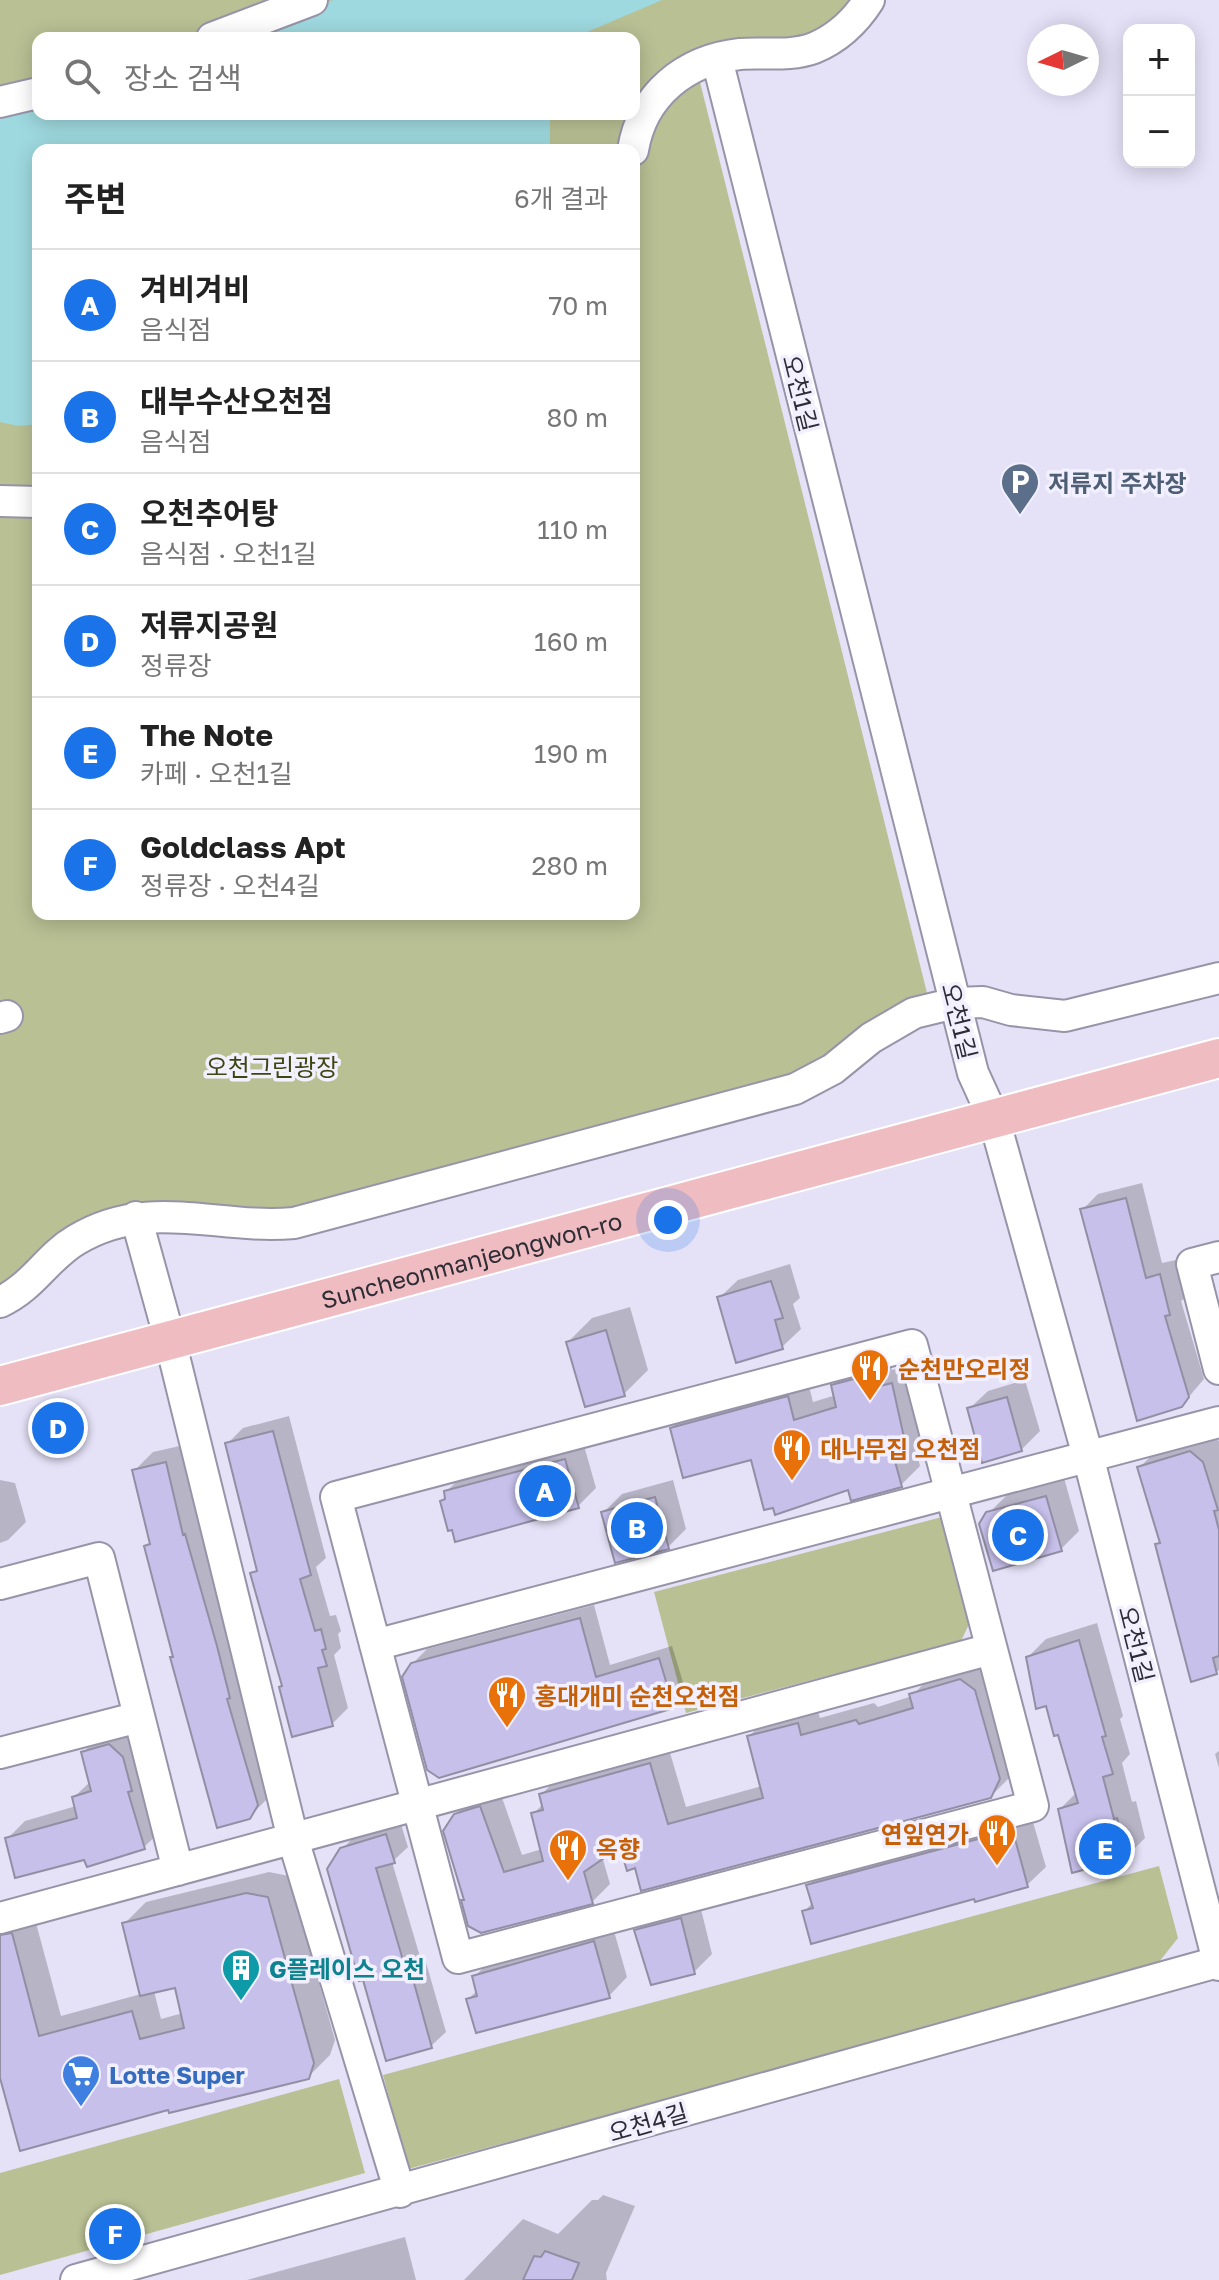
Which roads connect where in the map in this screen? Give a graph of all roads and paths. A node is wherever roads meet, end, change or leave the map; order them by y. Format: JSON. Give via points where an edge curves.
{"nodes":[{"id":1,"x":312,"y":0,"type":"edge"},
{"id":2,"x":869,"y":0,"type":"edge"},
{"id":3,"x":228,"y":32,"type":"edge"},
{"id":4,"x":720,"y":71,"type":"dead end"},
{"id":5,"x":32,"y":94,"type":"edge"},
{"id":6,"x":0,"y":102,"type":"edge"},
{"id":7,"x":635,"y":144,"type":"edge"},
{"id":8,"x":0,"y":501,"type":"edge"},
{"id":9,"x":32,"y":502,"type":"edge"},
{"id":10,"x":1219,"y":978,"type":"edge"},
{"id":11,"x":955,"y":1003,"type":"junction"},
{"id":12,"x":1219,"y":1058,"type":"edge"},
{"id":13,"x":994,"y":1119,"type":"junction"},
{"id":14,"x":136,"y":1217,"type":"junction"},
{"id":15,"x":1219,"y":1257,"type":"edge"},
{"id":16,"x":0,"y":1302,"type":"edge"},
{"id":17,"x":170,"y":1340,"type":"junction"},
{"id":18,"x":1219,"y":1369,"type":"edge"},
{"id":19,"x":0,"y":1386,"type":"edge"},
{"id":20,"x":1219,"y":1422,"type":"edge"},
{"id":21,"x":1088,"y":1456,"type":"junction"},
{"id":22,"x":951,"y":1492,"type":"junction"},
{"id":23,"x":0,"y":1584,"type":"edge"},
{"id":24,"x":375,"y":1645,"type":"junction"},
{"id":25,"x":991,"y":1649,"type":"junction"},
{"id":26,"x":139,"y":1717,"type":"junction"},
{"id":27,"x":0,"y":1753,"type":"edge"},
{"id":28,"x":417,"y":1807,"type":"junction"},
{"id":29,"x":293,"y":1839,"type":"junction"},
{"id":30,"x":178,"y":1870,"type":"junction"},
{"id":31,"x":0,"y":1918,"type":"edge"},
{"id":32,"x":1219,"y":1964,"type":"edge"},
{"id":33,"x":400,"y":2192,"type":"junction"},
{"id":34,"x":76,"y":2280,"type":"edge"}],
"edges":[{"from":1,"to":3,"type":"street"},
{"from":2,"to":7,"type":"street","via":[[847,28],[811,49],[738,54],[675,77],[641,120]]},
{"from":4,"to":11,"type":"street","name":"오천1길"},
{"from":5,"to":6,"type":"street"},
{"from":8,"to":9,"type":"street"},
{"from":10,"to":11,"type":"street","via":[[1065,1016],[983,1002]]},
{"from":11,"to":13,"type":"street","name":"오천1길","via":[[973,1073]]},
{"from":11,"to":14,"type":"street","via":[[914,1013],[889,1026],[833,1069],[795,1089],[335,1213],[274,1225]]},
{"from":12,"to":13,"type":"main road","name":"Suncheonmanjeongwon-ro"},
{"from":13,"to":17,"type":"main road","name":"Suncheonmanjeongwon-ro"},
{"from":13,"to":21,"type":"street","name":"오천1길"},
{"from":14,"to":16,"type":"street","via":[[75,1240],[32,1282]]},
{"from":14,"to":17,"type":"street"},
{"from":15,"to":18,"type":"street","via":[[1192,1264]]},
{"from":17,"to":19,"type":"main road","name":"Suncheonmanjeongwon-ro"},
{"from":17,"to":29,"type":"street"},
{"from":20,"to":21,"type":"street"},
{"from":21,"to":22,"type":"street"},
{"from":21,"to":32,"type":"street","name":"오천1길"},
{"from":22,"to":24,"type":"street"},
{"from":22,"to":24,"type":"street","via":[[912,1345],[336,1497]]},
{"from":22,"to":25,"type":"street"},
{"from":23,"to":26,"type":"street","via":[[99,1558]]},
{"from":24,"to":28,"type":"street"},
{"from":25,"to":28,"type":"street"},
{"from":25,"to":28,"type":"street","via":[[1033,1806],[458,1958]]},
{"from":26,"to":27,"type":"street"},
{"from":26,"to":30,"type":"street"},
{"from":28,"to":29,"type":"street"},
{"from":29,"to":30,"type":"street"},
{"from":29,"to":33,"type":"street"},
{"from":30,"to":31,"type":"street"},
{"from":32,"to":33,"type":"street","name":"오천4길"},
{"from":33,"to":34,"type":"street","name":"오천4길"}]}
